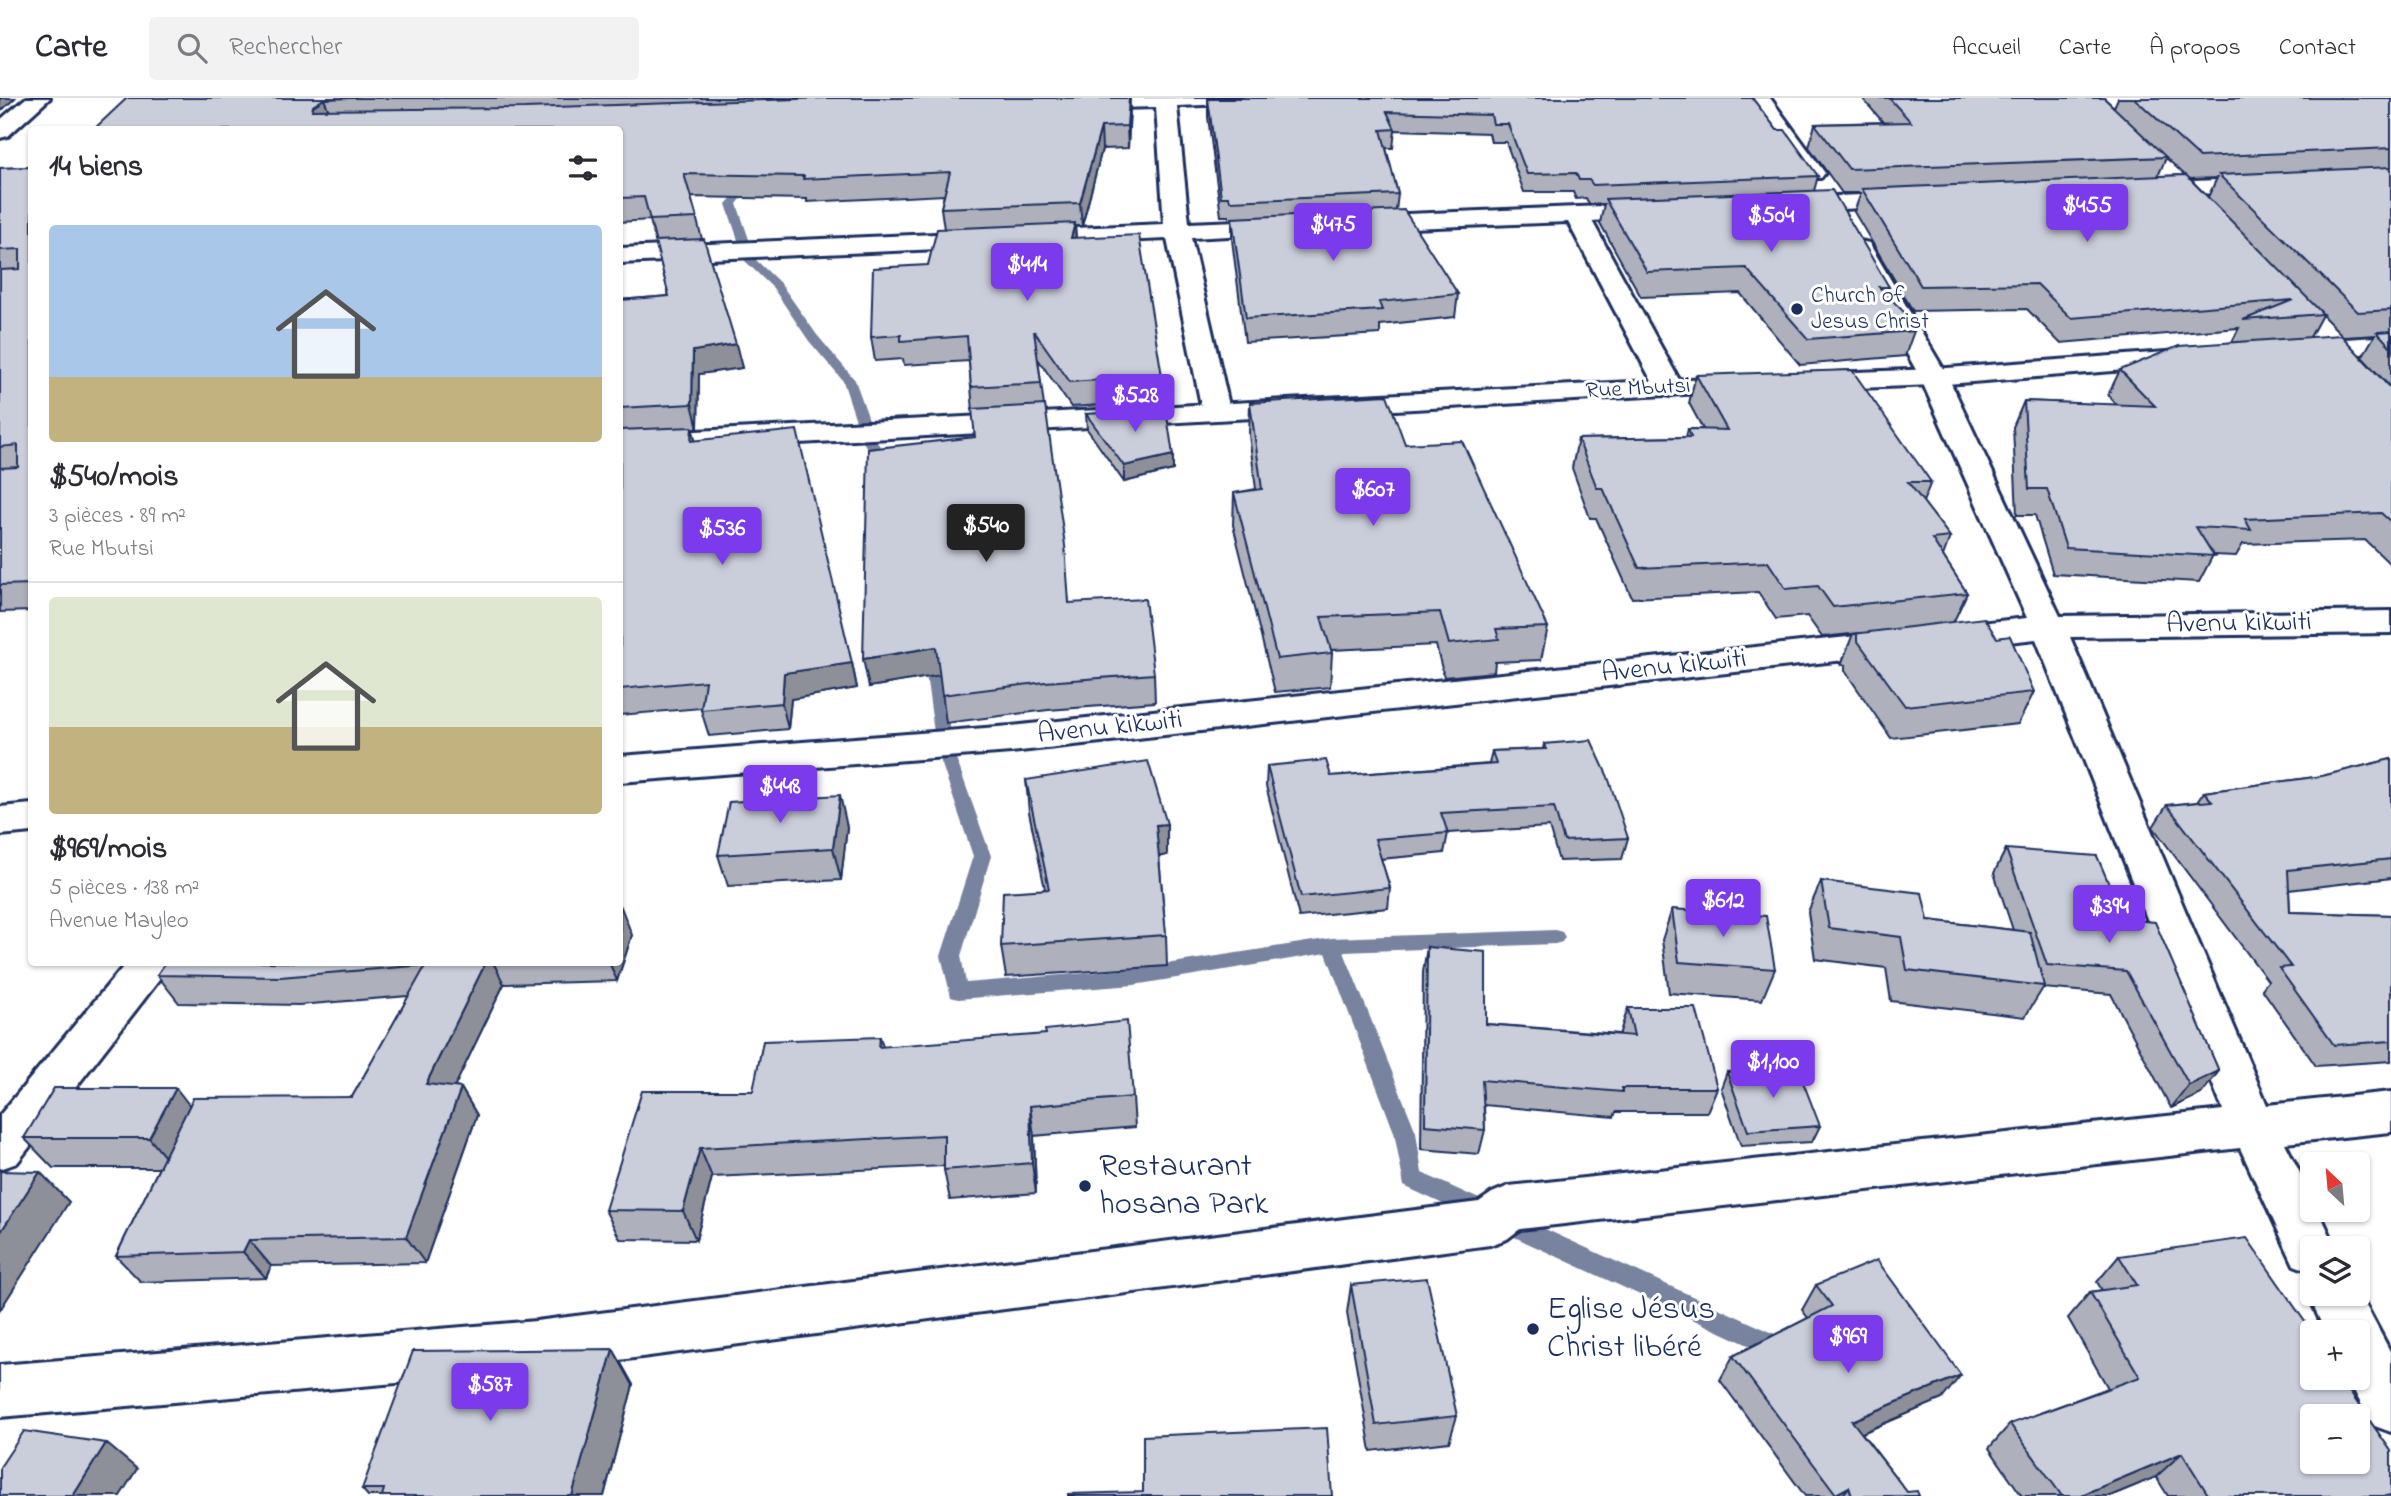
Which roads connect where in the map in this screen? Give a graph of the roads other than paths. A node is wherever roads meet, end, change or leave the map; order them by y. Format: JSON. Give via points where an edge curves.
{"nodes":[{"id":1,"x":39,"y":98,"type":"edge"},
{"id":2,"x":1230,"y":98,"type":"edge"},
{"id":3,"x":1759,"y":98,"type":"edge"},
{"id":4,"x":1166,"y":99,"type":"edge"},
{"id":5,"x":1056,"y":103,"type":"edge"},
{"id":6,"x":0,"y":131,"type":"edge"},
{"id":7,"x":2154,"y":162,"type":"edge"},
{"id":8,"x":2294,"y":184,"type":"edge"},
{"id":9,"x":2183,"y":189,"type":"junction"},
{"id":10,"x":2127,"y":191,"type":"edge"},
{"id":11,"x":1932,"y":199,"type":"edge"},
{"id":12,"x":1834,"y":203,"type":"junction"},
{"id":13,"x":1767,"y":206,"type":"edge"},
{"id":14,"x":2202,"y":208,"type":"edge"},
{"id":15,"x":1672,"y":210,"type":"edge"},
{"id":16,"x":1577,"y":215,"type":"junction"},
{"id":17,"x":1342,"y":224,"type":"edge"},
{"id":18,"x":1315,"y":225,"type":"edge"},
{"id":19,"x":1177,"y":230,"type":"junction"},
{"id":20,"x":623,"y":256,"type":"edge"},
{"id":21,"x":2261,"y":268,"type":"edge"},
{"id":22,"x":2391,"y":344,"type":"edge"},
{"id":23,"x":2338,"y":347,"type":"junction"},
{"id":24,"x":2269,"y":352,"type":"edge"},
{"id":25,"x":2227,"y":355,"type":"edge"},
{"id":26,"x":1934,"y":377,"type":"junction"},
{"id":27,"x":1669,"y":387,"type":"junction"},
{"id":28,"x":1216,"y":410,"type":"junction"},
{"id":29,"x":2391,"y":410,"type":"edge"},
{"id":30,"x":623,"y":444,"type":"edge"},
{"id":31,"x":2391,"y":621,"type":"edge"},
{"id":32,"x":2048,"y":627,"type":"junction"},
{"id":33,"x":623,"y":769,"type":"edge"},
{"id":34,"x":28,"y":818,"type":"edge"},
{"id":35,"x":0,"y":821,"type":"edge"},
{"id":36,"x":149,"y":966,"type":"edge"},
{"id":37,"x":2391,"y":1112,"type":"edge"},
{"id":38,"x":2253,"y":1127,"type":"junction"},
{"id":39,"x":0,"y":1149,"type":"edge"},
{"id":40,"x":2306,"y":1236,"type":"edge"},
{"id":41,"x":2370,"y":1367,"type":"edge"},
{"id":42,"x":0,"y":1391,"type":"edge"},
{"id":43,"x":2391,"y":1406,"type":"edge"}],
"edges":[{"from":1,"to":6,"type":"street"},
{"from":2,"to":4,"type":"street"},
{"from":3,"to":12,"type":"street"},
{"from":4,"to":5,"type":"street"},
{"from":4,"to":19,"type":"street"},
{"from":7,"to":9,"type":"street"},
{"from":8,"to":9,"type":"street"},
{"from":9,"to":10,"type":"street"},
{"from":9,"to":14,"type":"street"},
{"from":11,"to":12,"type":"street"},
{"from":12,"to":13,"type":"street"},
{"from":12,"to":26,"type":"street"},
{"from":15,"to":16,"type":"street"},
{"from":16,"to":17,"type":"street"},
{"from":16,"to":27,"type":"street"},
{"from":18,"to":19,"type":"street"},
{"from":19,"to":20,"type":"street"},
{"from":19,"to":28,"type":"street"},
{"from":21,"to":23,"type":"street"},
{"from":22,"to":23,"type":"street"},
{"from":23,"to":24,"type":"street"},
{"from":23,"to":29,"type":"street"},
{"from":25,"to":26,"type":"street","name":"Rue Mbutsi"},
{"from":26,"to":27,"type":"street","name":"Rue Mbutsi"},
{"from":26,"to":32,"type":"street"},
{"from":27,"to":28,"type":"street","name":"Rue Mbutsi"},
{"from":28,"to":30,"type":"street","name":"Rue Mbutsi"},
{"from":31,"to":32,"type":"street","name":"Avenu kikwiti"},
{"from":32,"to":33,"type":"street","name":"Avenu kikwiti","via":[[945,744]]},
{"from":32,"to":38,"type":"street"},
{"from":34,"to":35,"type":"street"},
{"from":36,"to":39,"type":"street"},
{"from":37,"to":38,"type":"street"},
{"from":38,"to":40,"type":"street"},
{"from":38,"to":42,"type":"street","via":[[1500,1215],[536,1346]]},
{"from":41,"to":43,"type":"street"}]}
